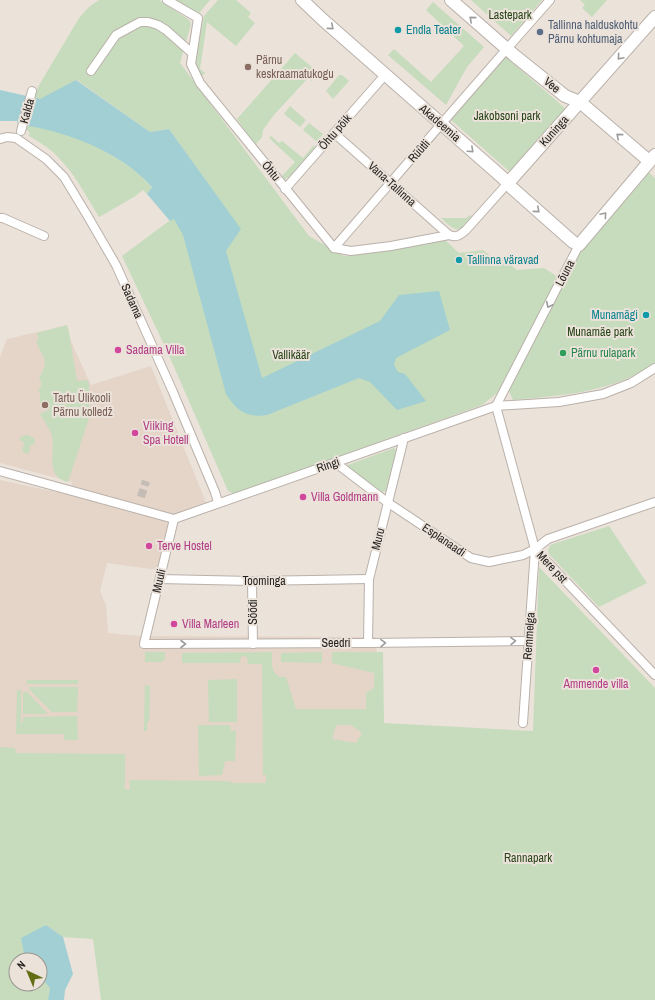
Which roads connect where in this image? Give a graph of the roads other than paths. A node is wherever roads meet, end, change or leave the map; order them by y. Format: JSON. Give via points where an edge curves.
{"nodes":[{"id":1,"x":167,"y":0,"type":"edge"},
{"id":2,"x":302,"y":0,"type":"edge"},
{"id":3,"x":451,"y":0,"type":"edge"},
{"id":4,"x":550,"y":0,"type":"edge"},
{"id":5,"x":655,"y":17,"type":"edge"},
{"id":6,"x":507,"y":48,"type":"junction"},
{"id":7,"x":192,"y":53,"type":"junction"},
{"id":8,"x":91,"y":71,"type":"dead end"},
{"id":9,"x":385,"y":74,"type":"junction"},
{"id":10,"x":32,"y":91,"type":"dead end"},
{"id":11,"x":580,"y":102,"type":"junction"},
{"id":12,"x":442,"y":124,"type":"junction"},
{"id":13,"x":21,"y":131,"type":"dead end"},
{"id":14,"x":334,"y":133,"type":"junction"},
{"id":15,"x":0,"y":139,"type":"edge"},
{"id":16,"x":653,"y":161,"type":"edge"},
{"id":17,"x":391,"y":183,"type":"junction"},
{"id":18,"x":508,"y":183,"type":"junction"},
{"id":19,"x":285,"y":188,"type":"junction"},
{"id":20,"x":0,"y":218,"type":"edge"},
{"id":21,"x":449,"y":235,"type":"junction"},
{"id":22,"x":44,"y":236,"type":"dead end"},
{"id":23,"x":579,"y":245,"type":"junction"},
{"id":24,"x":334,"y":248,"type":"junction"},
{"id":25,"x":655,"y":368,"type":"edge"},
{"id":26,"x":496,"y":406,"type":"junction"},
{"id":27,"x":404,"y":438,"type":"junction"},
{"id":28,"x":336,"y":463,"type":"junction"},
{"id":29,"x":0,"y":471,"type":"edge"},
{"id":30,"x":218,"y":502,"type":"junction"},
{"id":31,"x":387,"y":502,"type":"junction"},
{"id":32,"x":655,"y":502,"type":"edge"},
{"id":33,"x":174,"y":519,"type":"junction"},
{"id":34,"x":535,"y":549,"type":"junction"},
{"id":35,"x":160,"y":579,"type":"junction"},
{"id":36,"x":368,"y":579,"type":"junction"},
{"id":37,"x":252,"y":581,"type":"junction"},
{"id":38,"x":528,"y":641,"type":"junction"},
{"id":39,"x":368,"y":643,"type":"junction"},
{"id":40,"x":144,"y":644,"type":"joint"},
{"id":41,"x":253,"y":644,"type":"junction"},
{"id":42,"x":655,"y":675,"type":"edge"},
{"id":43,"x":523,"y":723,"type":"dead end"}],
"edges":[{"from":1,"to":7,"type":"street","name":"Õhtu","via":[[198,18]]},
{"from":2,"to":9,"type":"street","name":"Akadeemia","one_way":true},
{"from":6,"to":3,"type":"street","name":"Vee","one_way":true},
{"from":4,"to":6,"type":"street","name":"Rüütli"},
{"from":5,"to":11,"type":"street","name":"Kuninga","one_way":true},
{"from":6,"to":11,"type":"street","name":"Vee","via":[[565,96]]},
{"from":6,"to":12,"type":"street","name":"Rüütli"},
{"from":7,"to":8,"type":"street","via":[[158,25],[140,22],[116,35]]},
{"from":7,"to":19,"type":"street","name":"Õhtu","via":[[191,64],[200,83]]},
{"from":9,"to":12,"type":"street","name":"Akadeemia"},
{"from":9,"to":14,"type":"street","name":"Õhtu põik"},
{"from":10,"to":13,"type":"street","name":"Kalda"},
{"from":16,"to":11,"type":"street","name":"Vee","one_way":true},
{"from":11,"to":18,"type":"street","name":"Kuninga"},
{"from":12,"to":17,"type":"street","name":"Rüütli"},
{"from":12,"to":18,"type":"street","name":"Akadeemia","one_way":true},
{"from":14,"to":17,"type":"street","name":"Vana-Tallinna"},
{"from":14,"to":19,"type":"street","name":"Õhtu põik"},
{"from":15,"to":30,"type":"street","name":"Sadama","via":[[16,138],[46,159],[64,178],[87,215],[116,265],[173,392]]},
{"from":23,"to":16,"type":"street","name":"Lõuna","one_way":true},
{"from":17,"to":21,"type":"street","name":"Vana-Tallinna"},
{"from":17,"to":24,"type":"street","name":"Rüütli"},
{"from":18,"to":21,"type":"street","name":"Kuninga","via":[[460,236]]},
{"from":18,"to":23,"type":"street","name":"Akadeemia","one_way":true},
{"from":19,"to":24,"type":"street","name":"Õhtu"},
{"from":20,"to":22,"type":"street"},
{"from":21,"to":24,"type":"street","via":[[351,251]]},
{"from":23,"to":26,"type":"street","name":"Lõuna","one_way":true},
{"from":25,"to":26,"type":"street","name":"Ringi","via":[[631,383],[603,394],[560,402]]},
{"from":26,"to":27,"type":"street","name":"Ringi"},
{"from":26,"to":34,"type":"street","name":"Mere pst"},
{"from":27,"to":28,"type":"street","name":"Ringi"},
{"from":27,"to":31,"type":"street","name":"Muru"},
{"from":28,"to":30,"type":"street","name":"Ringi"},
{"from":28,"to":31,"type":"street","name":"Esplanaadi"},
{"from":29,"to":33,"type":"street"},
{"from":30,"to":33,"type":"street","name":"Ringi"},
{"from":31,"to":34,"type":"street","name":"Esplanaadi","via":[[471,558],[489,562],[523,555]]},
{"from":31,"to":36,"type":"street","name":"Muru"},
{"from":32,"to":34,"type":"street","name":"Esplanaadi","via":[[548,539]]},
{"from":33,"to":35,"type":"street","name":"Muuli"},
{"from":34,"to":38,"type":"street","name":"Remmelga"},
{"from":34,"to":42,"type":"street","name":"Mere pst"},
{"from":35,"to":37,"type":"street","name":"Toominga"},
{"from":35,"to":40,"type":"street","name":"Muuli"},
{"from":36,"to":37,"type":"street","name":"Toominga"},
{"from":36,"to":39,"type":"street","name":"Muru"},
{"from":37,"to":41,"type":"street","name":"Söödi"},
{"from":39,"to":38,"type":"street","name":"Seedri","one_way":true},
{"from":38,"to":43,"type":"street","name":"Remmelga"},
{"from":39,"to":41,"type":"street","name":"Seedri"},
{"from":40,"to":41,"type":"street","name":"Seedri","one_way":true}]}
